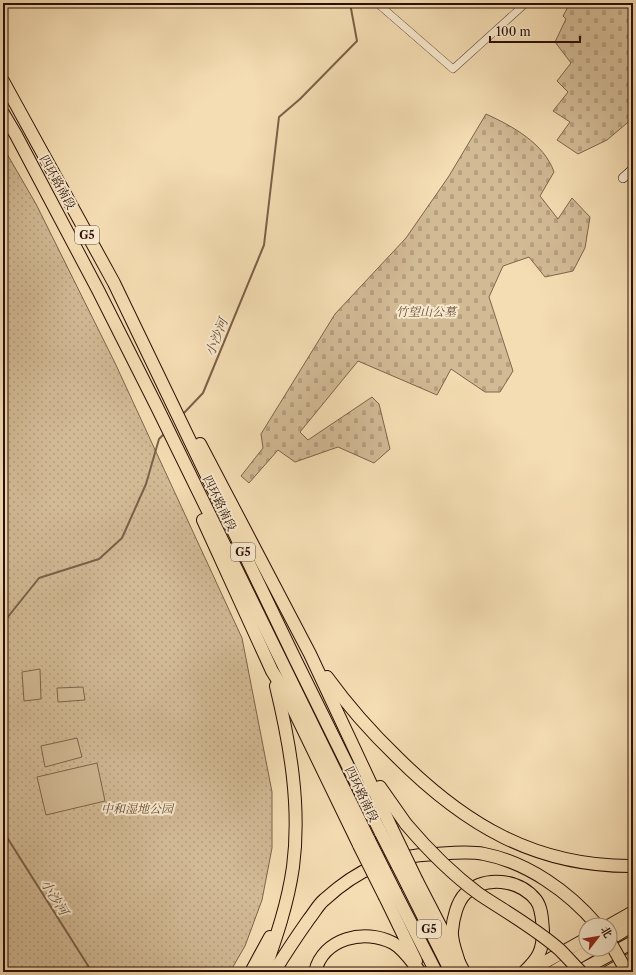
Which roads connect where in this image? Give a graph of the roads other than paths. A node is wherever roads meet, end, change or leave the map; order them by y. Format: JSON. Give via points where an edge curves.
{"nodes":[{"id":1,"x":378,"y":3,"type":"edge"},
{"id":2,"x":526,"y":3,"type":"edge"},
{"id":3,"x":3,"y":81,"type":"edge"},
{"id":4,"x":3,"y":113,"type":"edge"},
{"id":5,"x":633,"y":169,"type":"edge"},
{"id":6,"x":633,"y":175,"type":"edge"},
{"id":7,"x":191,"y":436,"type":"junction"},
{"id":8,"x":177,"y":456,"type":"junction"},
{"id":9,"x":320,"y":669,"type":"junction"},
{"id":10,"x":285,"y":689,"type":"junction"},
{"id":11,"x":345,"y":726,"type":"junction"},
{"id":12,"x":387,"y":831,"type":"junction"},
{"id":13,"x":293,"y":865,"type":"junction"},
{"id":14,"x":633,"y":866,"type":"edge"},
{"id":15,"x":390,"y":895,"type":"junction"},
{"id":16,"x":633,"y":912,"type":"edge"},
{"id":17,"x":591,"y":917,"type":"edge"},
{"id":18,"x":618,"y":921,"type":"edge"},
{"id":19,"x":633,"y":925,"type":"edge"},
{"id":20,"x":618,"y":935,"type":"edge"},
{"id":21,"x":633,"y":942,"type":"edge"},
{"id":22,"x":578,"y":943,"type":"edge"},
{"id":23,"x":618,"y":954,"type":"edge"},
{"id":24,"x":578,"y":957,"type":"edge"},
{"id":25,"x":633,"y":958,"type":"edge"},
{"id":26,"x":458,"y":969,"type":"edge"},
{"id":27,"x":633,"y":970,"type":"edge"},
{"id":28,"x":251,"y":972,"type":"edge"},
{"id":29,"x":264,"y":972,"type":"edge"},
{"id":30,"x":274,"y":972,"type":"edge"},
{"id":31,"x":315,"y":972,"type":"edge"},
{"id":32,"x":421,"y":972,"type":"edge"},
{"id":33,"x":436,"y":972,"type":"edge"},
{"id":34,"x":525,"y":972,"type":"edge"},
{"id":35,"x":553,"y":972,"type":"edge"},
{"id":36,"x":579,"y":972,"type":"edge"},
{"id":37,"x":608,"y":972,"type":"edge"},
{"id":38,"x":628,"y":972,"type":"edge"}],
"edges":[{"from":1,"to":2,"type":"street","via":[[453,69]]},
{"from":3,"to":7,"type":"highway","name":"四环路南段","number":"G5","via":[[114,283]]},
{"from":4,"to":8,"type":"highway","name":"四环路南段","number":"G5","via":[[98,290]]},
{"from":5,"to":6,"type":"street","via":[[623,178]]},
{"from":7,"to":9,"type":"highway"},
{"from":7,"to":12,"type":"highway","name":"四环路南段","number":"G5","via":[[296,661]]},
{"from":8,"to":10,"type":"highway","via":[[272,671]]},
{"from":8,"to":10,"type":"highway","name":"四环路南段","number":"G5","via":[[284,667]]},
{"from":9,"to":11,"type":"highway"},
{"from":9,"to":14,"type":"highway","via":[[367,728],[418,778],[480,825],[544,854],[610,866]]},
{"from":10,"to":13,"type":"highway","via":[[294,774]]},
{"from":10,"to":15,"type":"highway","name":"四环路南段","number":"G5","bridge":true},
{"from":11,"to":12,"type":"highway"},
{"from":11,"to":36,"type":"highway","bridge":true,"via":[[388,801],[422,843],[479,893],[560,950]]},
{"from":12,"to":26,"type":"highway","name":"四环路南段","number":"G5","bridge":true},
{"from":13,"to":28,"type":"highway","via":[[269,938]]},
{"from":13,"to":29,"type":"highway","via":[[288,896]]},
{"from":15,"to":32,"type":"highway"},
{"from":15,"to":33,"type":"highway","name":"四环路南段","number":"G5"},
{"from":16,"to":18,"type":"highway"},
{"from":17,"to":30,"type":"highway","via":[[567,895],[544,879],[518,865],[484,854],[454,853],[398,857],[377,864],[348,880],[323,901]]},
{"from":19,"to":20,"type":"highway"},
{"from":21,"to":36,"type":"highway"},
{"from":22,"to":34,"type":"highway"},
{"from":23,"to":38,"type":"highway","bridge":true},
{"from":24,"to":35,"type":"highway"},
{"from":25,"to":37,"type":"highway"},
{"from":26,"to":34,"type":"highway","via":[[452,932],[456,911],[465,894],[481,883],[497,881],[524,889],[537,901],[542,917],[543,946],[535,962]]},
{"from":27,"to":38,"type":"highway"},
{"from":31,"to":32,"type":"highway","via":[[325,953],[331,948],[348,938],[359,936],[380,937],[395,944]]}]}
